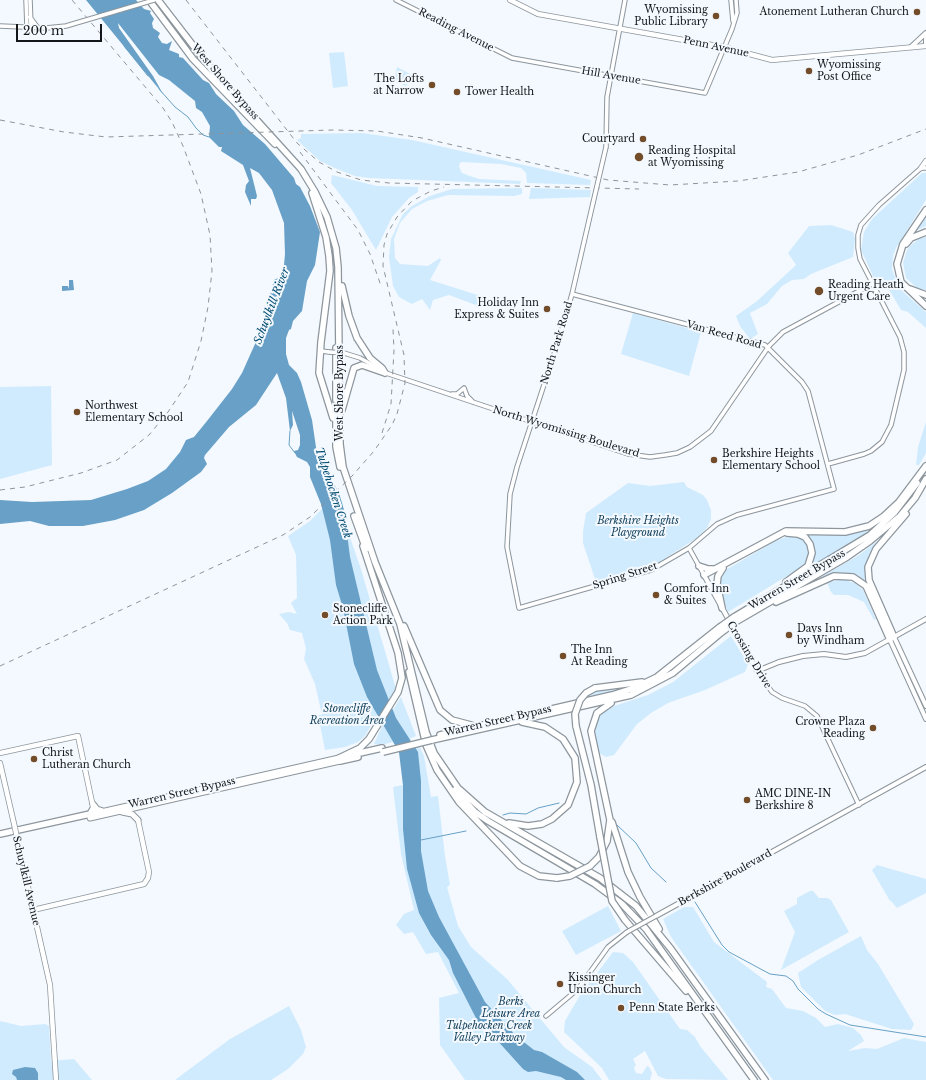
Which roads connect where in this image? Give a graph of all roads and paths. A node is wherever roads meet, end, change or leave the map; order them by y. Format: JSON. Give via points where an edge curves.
{"nodes":[{"id":1,"x":26,"y":0,"type":"edge"},
{"id":2,"x":30,"y":0,"type":"edge"},
{"id":3,"x":149,"y":0,"type":"edge"},
{"id":4,"x":154,"y":0,"type":"edge"},
{"id":5,"x":158,"y":0,"type":"edge"},
{"id":6,"x":396,"y":0,"type":"edge"},
{"id":7,"x":510,"y":0,"type":"edge"},
{"id":8,"x":625,"y":0,"type":"edge"},
{"id":9,"x":731,"y":0,"type":"edge"},
{"id":10,"x":736,"y":0,"type":"edge"},
{"id":11,"x":28,"y":18,"type":"junction"},
{"id":12,"x":0,"y":26,"type":"edge"},
{"id":13,"x":733,"y":26,"type":"junction"},
{"id":14,"x":22,"y":27,"type":"junction"},
{"id":15,"x":29,"y":27,"type":"junction"},
{"id":16,"x":38,"y":28,"type":"junction"},
{"id":17,"x":620,"y":28,"type":"junction"},
{"id":18,"x":926,"y":34,"type":"edge"},
{"id":19,"x":926,"y":46,"type":"edge"},
{"id":20,"x":723,"y":47,"type":"junction"},
{"id":21,"x":911,"y":47,"type":"junction"},
{"id":22,"x":517,"y":59,"type":"joint"},
{"id":23,"x":611,"y":76,"type":"junction"},
{"id":24,"x":926,"y":161,"type":"edge"},
{"id":25,"x":924,"y":168,"type":"edge"},
{"id":26,"x":312,"y":194,"type":"junction"},
{"id":27,"x":926,"y":210,"type":"edge"},
{"id":28,"x":925,"y":232,"type":"edge"},
{"id":29,"x":333,"y":235,"type":"junction"},
{"id":30,"x":903,"y":244,"type":"junction"},
{"id":31,"x":872,"y":284,"type":"junction"},
{"id":32,"x":572,"y":294,"type":"junction"},
{"id":33,"x":926,"y":295,"type":"edge"},
{"id":34,"x":926,"y":306,"type":"edge"},
{"id":35,"x":768,"y":348,"type":"junction"},
{"id":36,"x":321,"y":351,"type":"junction"},
{"id":37,"x":385,"y":373,"type":"junction"},
{"id":38,"x":448,"y":394,"type":"junction"},
{"id":39,"x":474,"y":403,"type":"junction"},
{"id":40,"x":532,"y":422,"type":"junction"},
{"id":41,"x":341,"y":454,"type":"junction"},
{"id":42,"x":828,"y":464,"type":"junction"},
{"id":43,"x":926,"y":466,"type":"edge"},
{"id":44,"x":340,"y":467,"type":"junction"},
{"id":45,"x":926,"y":480,"type":"edge"},
{"id":46,"x":926,"y":487,"type":"edge"},
{"id":47,"x":834,"y":489,"type":"joint"},
{"id":48,"x":349,"y":498,"type":"junction"},
{"id":49,"x":689,"y":548,"type":"junction"},
{"id":50,"x":699,"y":566,"type":"junction"},
{"id":51,"x":721,"y":567,"type":"junction"},
{"id":52,"x":705,"y":576,"type":"junction"},
{"id":53,"x":388,"y":594,"type":"junction"},
{"id":54,"x":519,"y":608,"type":"joint"},
{"id":55,"x":722,"y":608,"type":"junction"},
{"id":56,"x":736,"y":617,"type":"junction"},
{"id":57,"x":743,"y":618,"type":"junction"},
{"id":58,"x":926,"y":619,"type":"edge"},
{"id":59,"x":721,"y":630,"type":"junction"},
{"id":60,"x":892,"y":638,"type":"junction"},
{"id":61,"x":682,"y":658,"type":"junction"},
{"id":62,"x":757,"y":672,"type":"junction"},
{"id":63,"x":631,"y":695,"type":"junction"},
{"id":64,"x":926,"y":706,"type":"edge"},
{"id":65,"x":926,"y":718,"type":"edge"},
{"id":66,"x":512,"y":723,"type":"junction"},
{"id":67,"x":478,"y":726,"type":"junction"},
{"id":68,"x":432,"y":738,"type":"junction"},
{"id":69,"x":0,"y":753,"type":"edge"},
{"id":70,"x":430,"y":755,"type":"junction"},
{"id":71,"x":340,"y":759,"type":"junction"},
{"id":72,"x":0,"y":763,"type":"edge"},
{"id":73,"x":926,"y":767,"type":"edge"},
{"id":74,"x":607,"y":802,"type":"junction"},
{"id":75,"x":859,"y":805,"type":"junction"},
{"id":76,"x":93,"y":806,"type":"junction"},
{"id":77,"x":142,"y":806,"type":"junction"},
{"id":78,"x":104,"y":811,"type":"junction"},
{"id":79,"x":119,"y":811,"type":"junction"},
{"id":80,"x":485,"y":812,"type":"junction"},
{"id":81,"x":90,"y":816,"type":"junction"},
{"id":82,"x":138,"y":820,"type":"junction"},
{"id":83,"x":0,"y":834,"type":"edge"},
{"id":84,"x":0,"y":838,"type":"edge"},
{"id":85,"x":33,"y":910,"type":"junction"},
{"id":86,"x":656,"y":916,"type":"joint"},
{"id":87,"x":671,"y":949,"type":"junction"},
{"id":88,"x":546,"y":1016,"type":"dead end"},
{"id":89,"x":720,"y":1033,"type":"junction"},
{"id":90,"x":56,"y":1080,"type":"edge"},
{"id":91,"x":754,"y":1080,"type":"edge"},
{"id":92,"x":765,"y":1080,"type":"edge"}],
"edges":[{"from":1,"to":11,"type":"street"},
{"from":2,"to":11,"type":"street"},
{"from":3,"to":26,"type":"highway","name":"West Shore Bypass","via":[[194,59],[285,155]]},
{"from":4,"to":16,"type":"street","bridge":true,"via":[[66,26]]},
{"from":5,"to":29,"type":"highway","name":"West Shore Bypass","via":[[215,74],[301,169],[316,192]]},
{"from":6,"to":22,"type":"street","name":"Reading Avenue"},
{"from":7,"to":17,"type":"main road","name":"Penn Avenue","via":[[538,14]]},
{"from":8,"to":17,"type":"street","name":"North Park Road"},
{"from":9,"to":13,"type":"street"},
{"from":10,"to":13,"type":"street","via":[[737,13]]},
{"from":11,"to":14,"type":"street"},
{"from":11,"to":15,"type":"street"},
{"from":11,"to":16,"type":"street"},
{"from":12,"to":14,"type":"street"},
{"from":13,"to":20,"type":"street"},
{"from":14,"to":15,"type":"street"},
{"from":15,"to":16,"type":"street"},
{"from":17,"to":20,"type":"main road","name":"Penn Avenue"},
{"from":17,"to":23,"type":"street","name":"North Park Road"},
{"from":18,"to":19,"type":"main road"},
{"from":18,"to":21,"type":"main road"},
{"from":19,"to":21,"type":"main road","name":"Penn Avenue"},
{"from":20,"to":21,"type":"main road","name":"Penn Avenue","via":[[772,60]]},
{"from":20,"to":23,"type":"street","name":"Hill Avenue","via":[[705,93]]},
{"from":22,"to":23,"type":"street","name":"Hill Avenue"},
{"from":23,"to":32,"type":"street","name":"North Park Road","bridge":true,"via":[[606,100],[606,148]]},
{"from":24,"to":25,"type":"main road"},
{"from":25,"to":31,"type":"street","via":[[879,205],[861,225],[858,252]]},
{"from":26,"to":36,"type":"highway","via":[[326,237],[330,264]]},
{"from":26,"to":44,"type":"highway","name":"West Shore Bypass","via":[[328,232],[334,263],[336,428]]},
{"from":27,"to":30,"type":"highway"},
{"from":28,"to":30,"type":"highway","via":[[911,236]]},
{"from":28,"to":33,"type":"highway","via":[[912,238],[905,245],[900,254],[899,266],[901,276],[908,287]]},
{"from":29,"to":37,"type":"highway","via":[[354,333],[365,351]]},
{"from":29,"to":41,"type":"highway","name":"West Shore Bypass","via":[[338,267]]},
{"from":30,"to":34,"type":"highway","via":[[897,260],[898,276],[906,288]]},
{"from":31,"to":35,"type":"street","name":"North Wyomissing Boulevard","via":[[789,328]]},
{"from":31,"to":42,"type":"street","via":[[900,337],[904,352],[904,370],[892,421],[885,438],[875,448],[864,454]]},
{"from":32,"to":35,"type":"street","name":"Van Reed Road","via":[[762,344]]},
{"from":32,"to":40,"type":"street","name":"North Park Road"},
{"from":35,"to":40,"type":"street","name":"North Wyomissing Boulevard","via":[[715,426],[698,442],[677,453],[658,457],[634,455]]},
{"from":35,"to":42,"type":"street","name":"Van Reed Road","via":[[808,391]]},
{"from":36,"to":37,"type":"street","name":"North Wyomissing Boulevard","bridge":true,"via":[[344,353],[360,358]]},
{"from":36,"to":44,"type":"highway","via":[[319,376],[332,413],[334,446]]},
{"from":37,"to":38,"type":"street","name":"North Wyomissing Boulevard"},
{"from":37,"to":41,"type":"highway","via":[[362,365],[353,369],[342,408]]},
{"from":38,"to":39,"type":"street","name":"North Wyomissing Boulevard"},
{"from":38,"to":39,"type":"street","via":[[457,394],[464,388]]},
{"from":39,"to":40,"type":"street","name":"North Wyomissing Boulevard"},
{"from":40,"to":54,"type":"street","name":"North Park Road","via":[[512,488],[508,520],[507,547]]},
{"from":41,"to":53,"type":"highway","name":"West Shore Bypass","via":[[351,494]]},
{"from":42,"to":47,"type":"street","name":"Van Reed Road"},
{"from":43,"to":51,"type":"highway","via":[[899,502],[869,526],[845,532],[793,529]]},
{"from":43,"to":56,"type":"highway","name":"Warren Street Bypass","via":[[912,491],[894,513],[870,535]]},
{"from":44,"to":48,"type":"highway","name":"West Shore Bypass"},
{"from":45,"to":57,"type":"highway","name":"Warren Street Bypass","via":[[900,516],[870,541]]},
{"from":46,"to":60,"type":"highway","via":[[908,513],[876,549],[868,567],[869,580]]},
{"from":47,"to":49,"type":"street","name":"Spring Street","via":[[737,515],[714,526]]},
{"from":48,"to":70,"type":"highway","name":"West Shore Bypass","via":[[399,633],[418,718]]},
{"from":48,"to":71,"type":"highway","via":[[398,654],[402,678],[398,692],[372,735],[360,748]]},
{"from":49,"to":50,"type":"street","name":"Crossing Drive"},
{"from":49,"to":54,"type":"street","name":"Spring Street","via":[[642,573]]},
{"from":50,"to":51,"type":"highway","via":[[710,570]]},
{"from":50,"to":52,"type":"street","name":"Crossing Drive"},
{"from":51,"to":52,"type":"highway"},
{"from":51,"to":55,"type":"highway","via":[[717,584]]},
{"from":51,"to":56,"type":"highway","via":[[788,533],[803,536],[811,547],[812,557],[806,568]]},
{"from":52,"to":55,"type":"main road","name":"Crossing Drive"},
{"from":53,"to":67,"type":"highway","via":[[400,615],[440,710],[454,722]]},
{"from":53,"to":80,"type":"highway","name":"West Shore Bypass","via":[[406,644],[426,732],[434,753],[458,788]]},
{"from":55,"to":62,"type":"main road","name":"Crossing Drive"},
{"from":56,"to":57,"type":"highway","name":"Warren Street Bypass"},
{"from":56,"to":59,"type":"highway","name":"Warren Street Bypass","bridge":true},
{"from":57,"to":60,"type":"highway","via":[[829,578],[838,575],[850,576],[857,578],[866,586]]},
{"from":58,"to":60,"type":"main road"},
{"from":59,"to":61,"type":"highway","name":"Warren Street Bypass"},
{"from":59,"to":63,"type":"highway","name":"Warren Street Bypass","via":[[673,673]]},
{"from":60,"to":62,"type":"main road","via":[[865,653],[853,656],[808,655],[779,662]]},
{"from":60,"to":64,"type":"main road"},
{"from":60,"to":65,"type":"main road"},
{"from":61,"to":67,"type":"highway","name":"Warren Street Bypass","via":[[657,677],[619,693]]},
{"from":61,"to":89,"type":"highway","bridge":true,"via":[[642,682],[595,688],[586,692],[575,710],[576,726],[612,901]]},
{"from":62,"to":75,"type":"street","name":"Crossing Drive","via":[[772,692],[805,706],[817,716]]},
{"from":63,"to":66,"type":"highway","name":"Warren Street Bypass"},
{"from":63,"to":74,"type":"highway","via":[[605,706],[592,724],[591,740]]},
{"from":66,"to":68,"type":"highway","name":"Warren Street Bypass"},
{"from":66,"to":80,"type":"highway","via":[[542,725],[563,739],[572,750],[576,763],[576,786],[564,809],[542,824],[514,825]]},
{"from":67,"to":68,"type":"highway","name":"Warren Street Bypass"},
{"from":68,"to":71,"type":"highway","name":"Warren Street Bypass"},
{"from":69,"to":76,"type":"main road","via":[[78,736]]},
{"from":70,"to":74,"type":"highway","bridge":true,"via":[[459,802],[516,863],[536,874],[557,878],[570,876],[590,866],[599,857],[607,841],[610,820]]},
{"from":70,"to":89,"type":"highway","via":[[475,812],[594,884],[622,904],[646,930]]},
{"from":71,"to":77,"type":"highway","name":"Warren Street Bypass"},
{"from":71,"to":78,"type":"highway","name":"Warren Street Bypass"},
{"from":72,"to":85,"type":"main road","name":"Schuylkill Avenue","bridge":true},
{"from":73,"to":75,"type":"main road","name":"Berkshire Boulevard"},
{"from":74,"to":87,"type":"highway","via":[[616,840],[628,872]]},
{"from":75,"to":86,"type":"main road","name":"Berkshire Boulevard"},
{"from":76,"to":78,"type":"highway"},
{"from":76,"to":81,"type":"highway"},
{"from":77,"to":79,"type":"highway","name":"Warren Street Bypass"},
{"from":77,"to":82,"type":"highway","via":[[138,812]]},
{"from":78,"to":81,"type":"highway","name":"Warren Street Bypass"},
{"from":79,"to":81,"type":"highway","name":"Warren Street Bypass"},
{"from":79,"to":82,"type":"highway","via":[[132,814]]},
{"from":80,"to":87,"type":"highway","via":[[600,878],[636,906]]},
{"from":81,"to":83,"type":"highway","name":"Warren Street Bypass"},
{"from":81,"to":84,"type":"highway","name":"Warren Street Bypass"},
{"from":82,"to":85,"type":"main road","via":[[149,872],[144,884]]},
{"from":85,"to":90,"type":"main road","name":"Schuylkill Avenue","via":[[50,985]]},
{"from":86,"to":88,"type":"street","name":"Berkshire Boulevard","bridge":true,"via":[[627,932],[608,947],[578,989]]},
{"from":87,"to":92,"type":"highway"},
{"from":89,"to":91,"type":"highway"}]}
